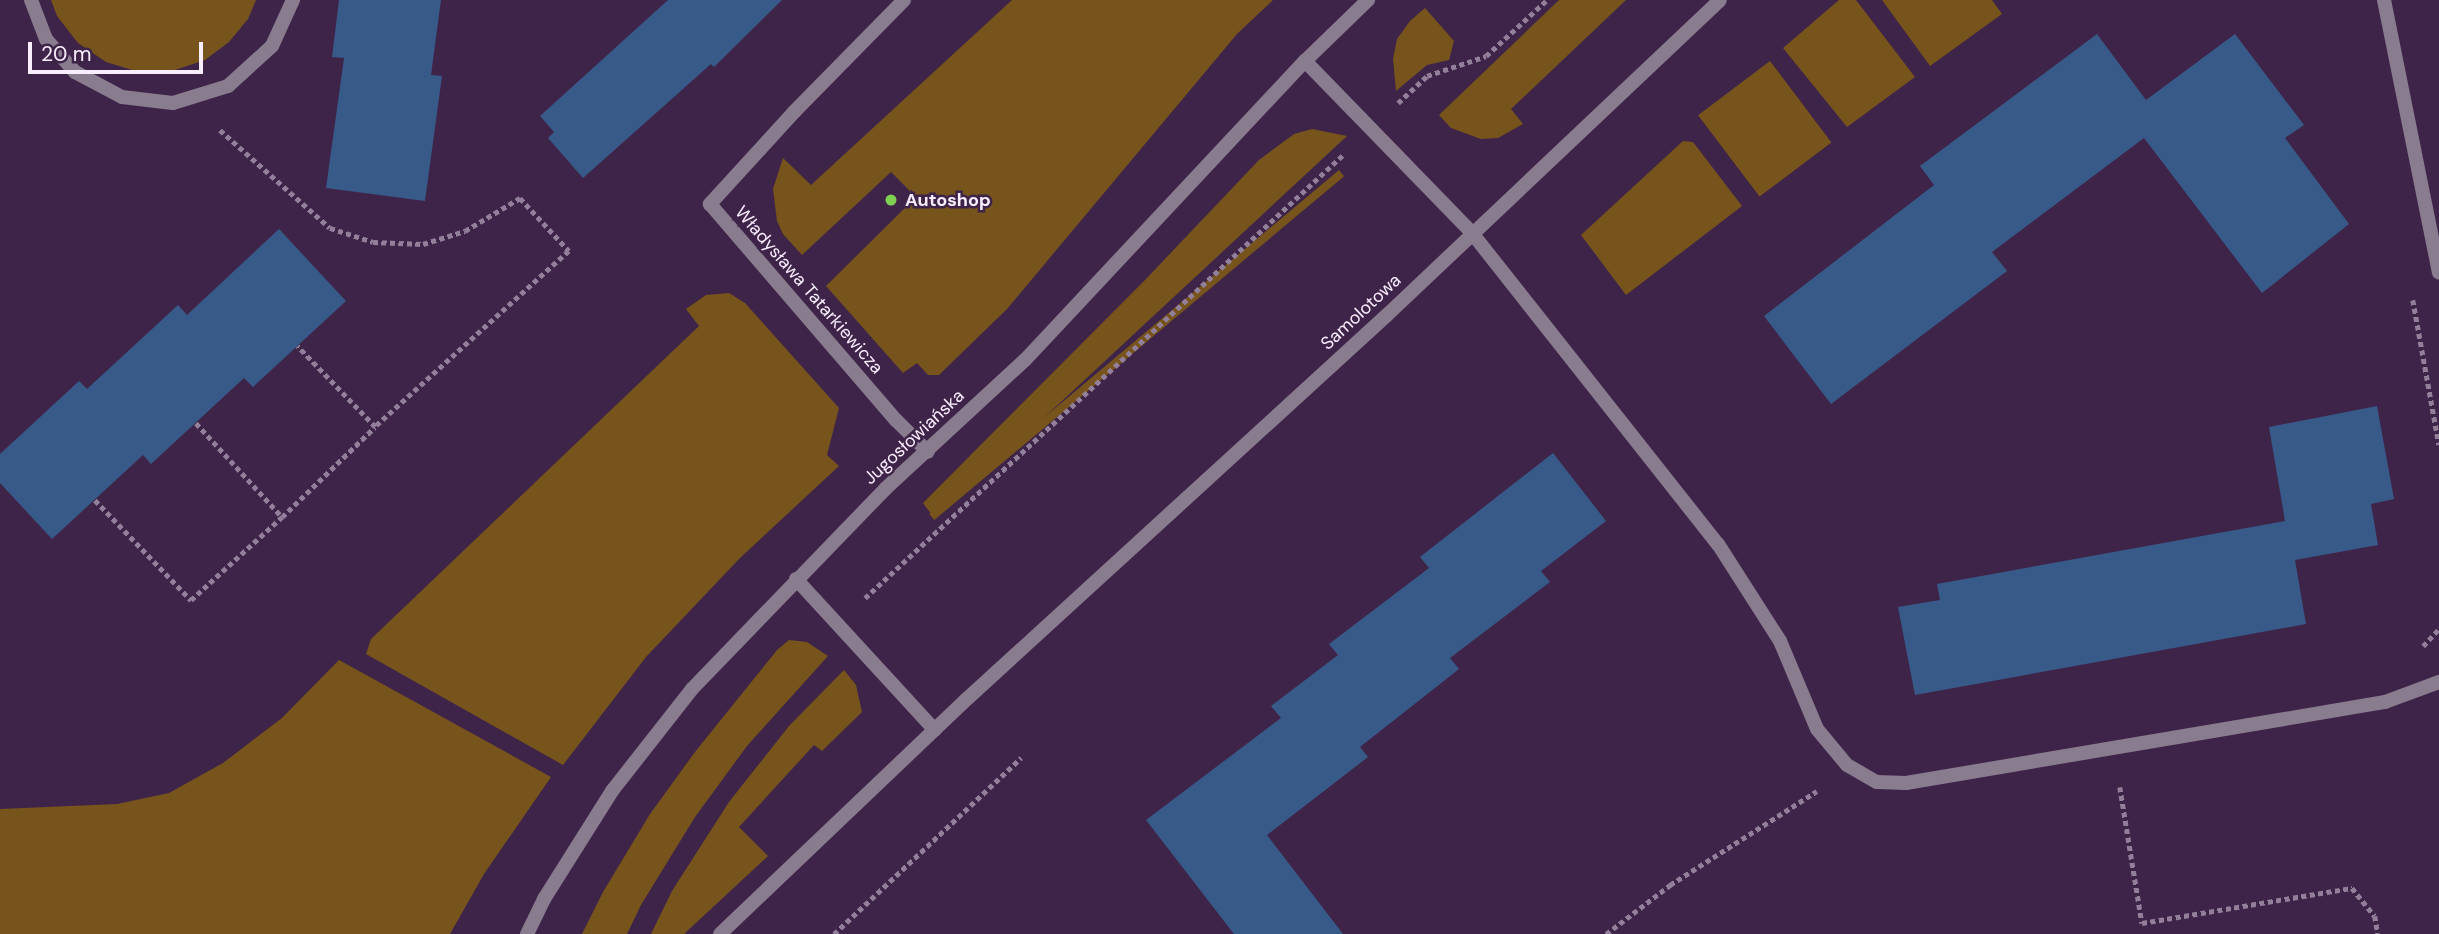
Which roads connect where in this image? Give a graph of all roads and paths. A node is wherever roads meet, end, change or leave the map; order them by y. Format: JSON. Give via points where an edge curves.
{"nodes":[{"id":1,"x":31,"y":0,"type":"edge"},
{"id":2,"x":293,"y":0,"type":"edge"},
{"id":3,"x":904,"y":0,"type":"edge"},
{"id":4,"x":1368,"y":0,"type":"edge"},
{"id":5,"x":1547,"y":0,"type":"edge"},
{"id":6,"x":1720,"y":0,"type":"edge"},
{"id":7,"x":2384,"y":0,"type":"edge"},
{"id":8,"x":1305,"y":61,"type":"junction"},
{"id":9,"x":186,"y":99,"type":"junction"},
{"id":10,"x":1371,"y":129,"type":"junction"},
{"id":11,"x":1472,"y":233,"type":"junction"},
{"id":12,"x":2439,"y":273,"type":"edge"},
{"id":13,"x":297,"y":346,"type":"dead end"},
{"id":14,"x":196,"y":423,"type":"dead end"},
{"id":15,"x":375,"y":427,"type":"junction"},
{"id":16,"x":928,"y":452,"type":"junction"},
{"id":17,"x":95,"y":500,"type":"dead end"},
{"id":18,"x":282,"y":517,"type":"junction"},
{"id":19,"x":796,"y":579,"type":"junction"},
{"id":20,"x":836,"y":625,"type":"junction"},
{"id":21,"x":2439,"y":629,"type":"edge"},
{"id":22,"x":2418,"y":651,"type":"dead end"},
{"id":23,"x":2439,"y":682,"type":"edge"},
{"id":24,"x":935,"y":730,"type":"junction"},
{"id":25,"x":1021,"y":758,"type":"dead end"},
{"id":26,"x":2132,"y":784,"type":"dead end"},
{"id":27,"x":1817,"y":791,"type":"dead end"},
{"id":28,"x":527,"y":934,"type":"edge"},
{"id":29,"x":720,"y":934,"type":"edge"},
{"id":30,"x":834,"y":934,"type":"edge"},
{"id":31,"x":1606,"y":934,"type":"edge"},
{"id":32,"x":2378,"y":934,"type":"edge"}],
"edges":[{"from":1,"to":9,"type":"street","via":[[46,38],[75,72],[122,97],[173,103]]},
{"from":2,"to":9,"type":"street","via":[[272,46],[228,86]]},
{"from":3,"to":16,"type":"street","name":"Władysława Tatarkiewicza","via":[[710,204]]},
{"from":4,"to":8,"type":"street","name":"Jugosłowiańska"},
{"from":5,"to":10,"type":"path","via":[[1486,56],[1427,76]]},
{"from":6,"to":11,"type":"street","name":"Samolotowa"},
{"from":7,"to":12,"type":"street"},
{"from":8,"to":10,"type":"street"},
{"from":8,"to":16,"type":"street","name":"Jugosłowiańska","via":[[1025,360]]},
{"from":9,"to":15,"type":"path","via":[[330,228],[373,242],[423,244],[464,231],[520,198],[569,251]]},
{"from":10,"to":11,"type":"street"},
{"from":10,"to":20,"type":"path"},
{"from":11,"to":23,"type":"street","via":[[1718,544],[1780,641],[1817,729],[1847,765],[1877,782],[1906,783],[2385,702]]},
{"from":11,"to":24,"type":"street","name":"Samolotowa"},
{"from":13,"to":15,"type":"path"},
{"from":14,"to":18,"type":"path"},
{"from":15,"to":18,"type":"path"},
{"from":16,"to":19,"type":"street","name":"Jugosłowiańska"},
{"from":17,"to":18,"type":"path","via":[[191,600]]},
{"from":19,"to":20,"type":"street"},
{"from":19,"to":28,"type":"street","name":"Jugosłowiańska","via":[[692,689],[612,791]]},
{"from":20,"to":24,"type":"street"},
{"from":21,"to":22,"type":"path"},
{"from":24,"to":29,"type":"street","name":"Samolotowa"},
{"from":25,"to":30,"type":"path"},
{"from":26,"to":32,"type":"path","via":[[2118,787],[2142,923],[2352,888],[2375,916]]},
{"from":27,"to":31,"type":"path","via":[[1670,886]]}]}
